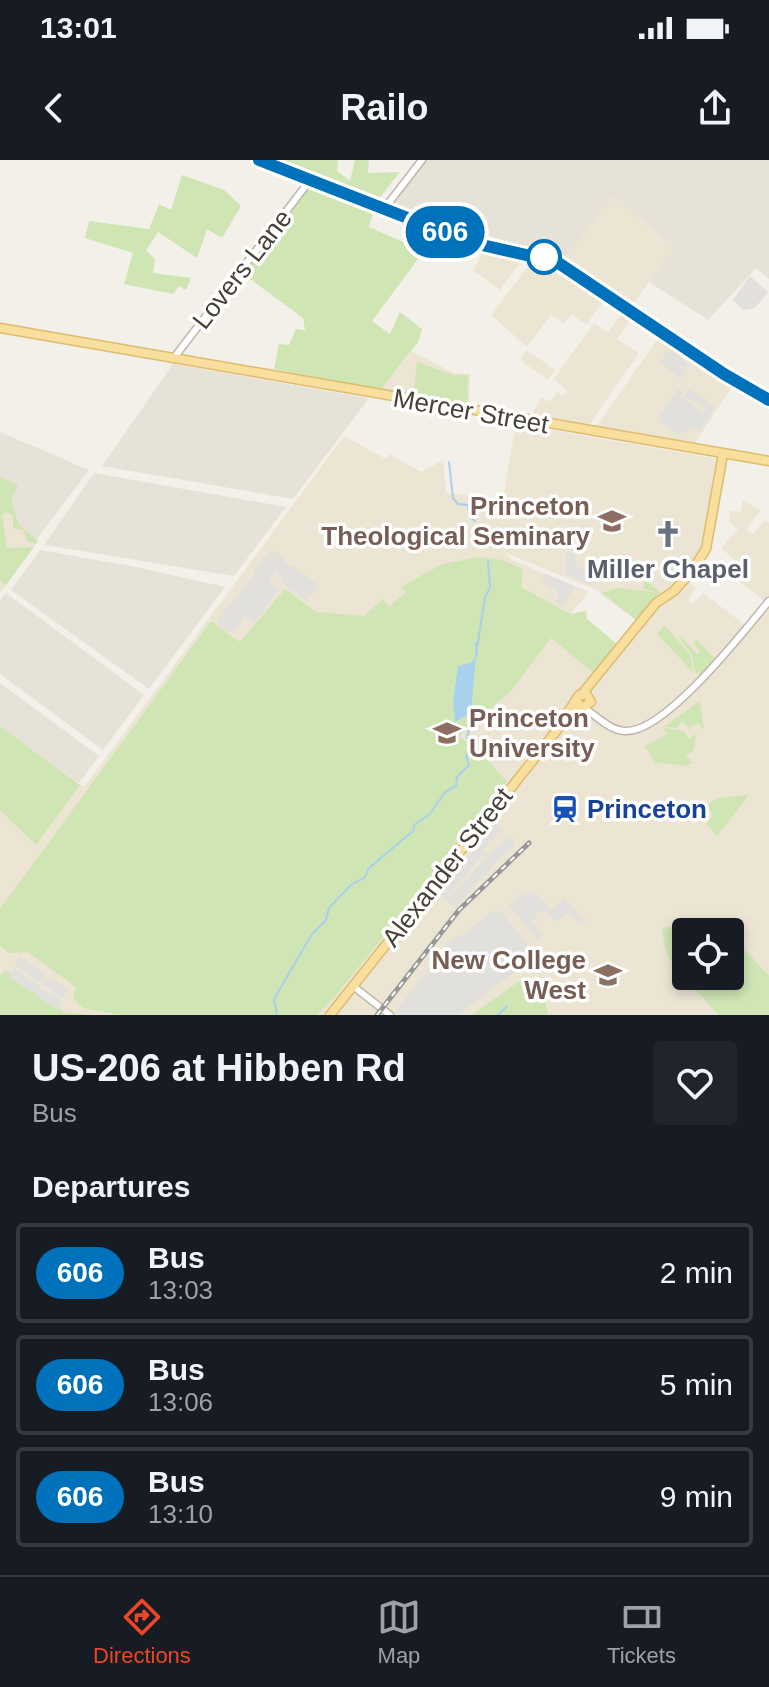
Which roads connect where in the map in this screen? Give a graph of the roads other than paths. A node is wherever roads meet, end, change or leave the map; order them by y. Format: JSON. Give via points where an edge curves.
{"nodes":[{"id":1,"x":259,"y":160,"type":"edge"},
{"id":2,"x":422,"y":160,"type":"edge"},
{"id":3,"x":311,"y":179,"type":"junction"},
{"id":4,"x":384,"y":209,"type":"junction"},
{"id":5,"x":0,"y":328,"type":"edge"},
{"id":6,"x":173,"y":359,"type":"junction"},
{"id":7,"x":769,"y":400,"type":"edge"},
{"id":8,"x":723,"y":454,"type":"junction"},
{"id":9,"x":769,"y":461,"type":"edge"},
{"id":10,"x":769,"y":601,"type":"edge"},
{"id":11,"x":595,"y":681,"type":"junction"},
{"id":12,"x":579,"y":697,"type":"junction"},
{"id":13,"x":587,"y":705,"type":"junction"},
{"id":14,"x":565,"y":720,"type":"junction"},
{"id":15,"x":353,"y":986,"type":"junction"},
{"id":16,"x":330,"y":1015,"type":"edge"},
{"id":17,"x":390,"y":1015,"type":"edge"}],
"edges":[{"from":1,"to":3,"type":"highway"},
{"from":2,"to":4,"type":"street"},
{"from":3,"to":4,"type":"highway"},
{"from":3,"to":6,"type":"street","name":"Lovers Lane"},
{"from":4,"to":7,"type":"highway","via":[[480,245],[557,262]]},
{"from":5,"to":6,"type":"main road","name":"Mercer Street"},
{"from":6,"to":8,"type":"main road","name":"Mercer Street"},
{"from":8,"to":9,"type":"main road","name":"Mercer Street"},
{"from":8,"to":11,"type":"main road","name":"Alexander Street","via":[[704,555],[677,588],[656,603]]},
{"from":10,"to":13,"type":"street","via":[[712,670],[644,727],[618,730]]},
{"from":11,"to":12,"type":"main road","name":"Alexander Street"},
{"from":11,"to":13,"type":"main road","name":"Alexander Street"},
{"from":12,"to":13,"type":"main road"},
{"from":12,"to":14,"type":"main road","name":"Alexander Street"},
{"from":13,"to":14,"type":"main road","name":"Alexander Street"},
{"from":14,"to":15,"type":"main road","name":"Alexander Street"},
{"from":15,"to":16,"type":"main road","name":"Alexander Street"},
{"from":15,"to":17,"type":"street"}]}
